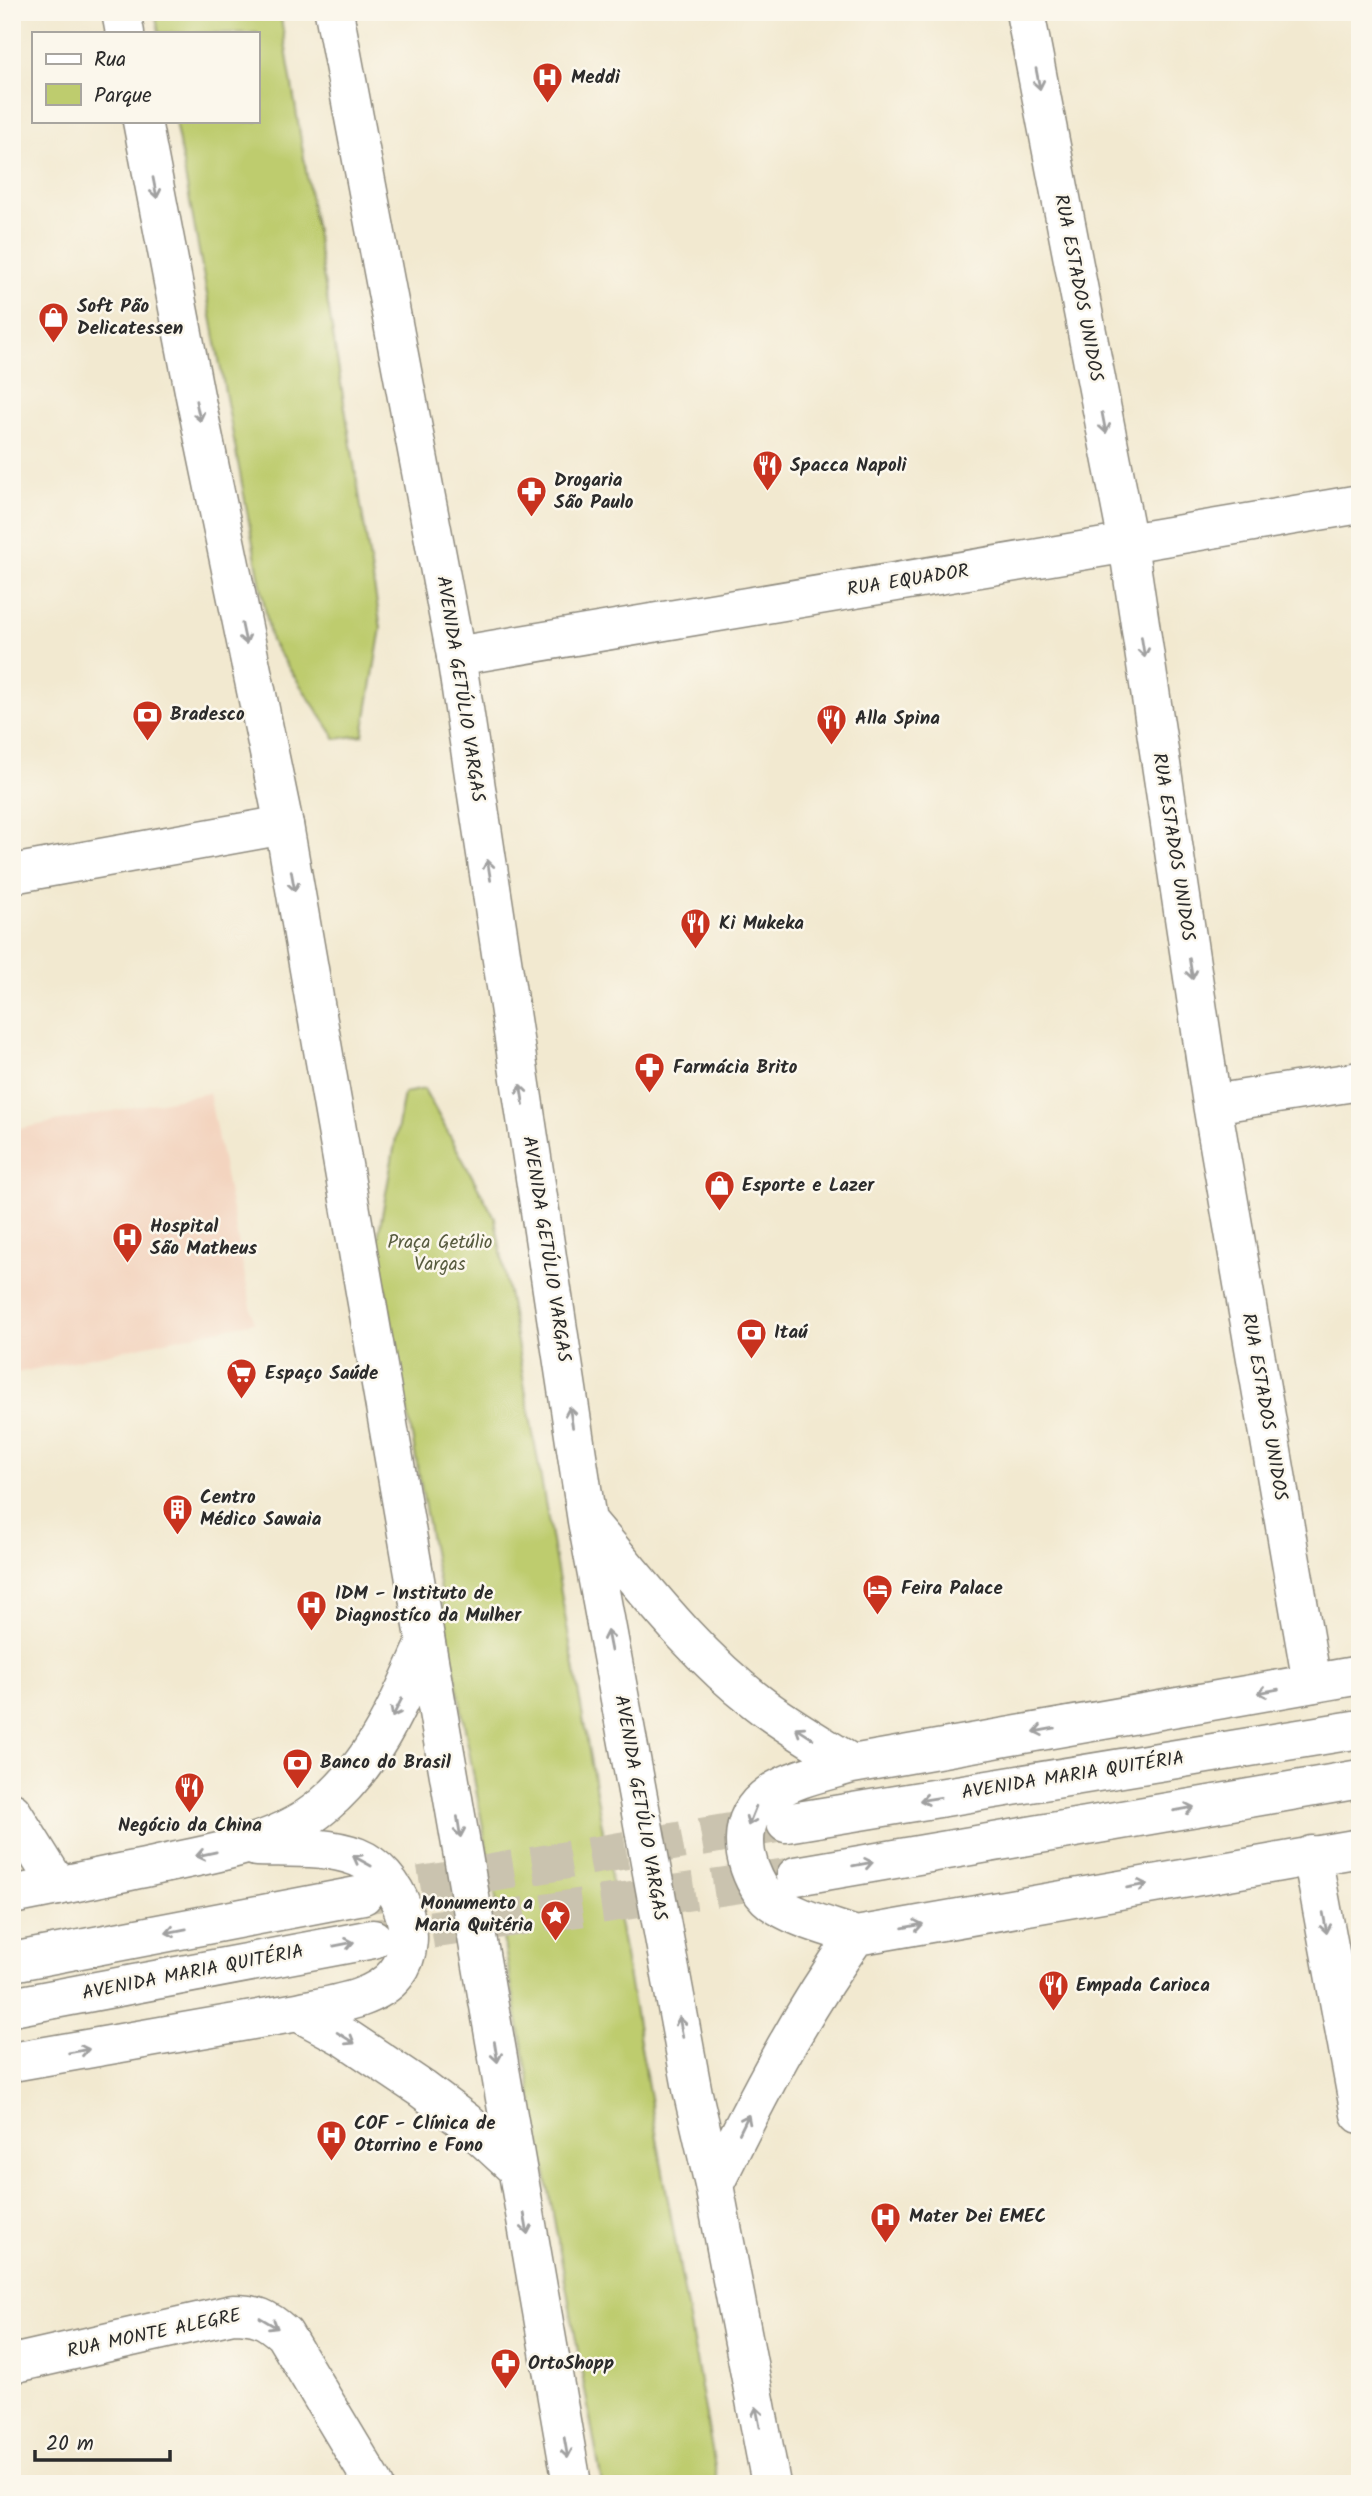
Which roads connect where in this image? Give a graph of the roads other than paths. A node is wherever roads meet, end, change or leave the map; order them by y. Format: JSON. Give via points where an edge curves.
{"nodes":[{"id":1,"x":121,"y":12,"type":"edge"},
{"id":2,"x":334,"y":12,"type":"edge"},
{"id":3,"x":1025,"y":12,"type":"edge"},
{"id":4,"x":125,"y":32,"type":"edge"},
{"id":5,"x":142,"y":122,"type":"edge"},
{"id":6,"x":1360,"y":505,"type":"edge"},
{"id":7,"x":1128,"y":544,"type":"junction"},
{"id":8,"x":456,"y":656,"type":"junction"},
{"id":9,"x":284,"y":825,"type":"junction"},
{"id":10,"x":12,"y":874,"type":"edge"},
{"id":11,"x":1360,"y":1081,"type":"edge"},
{"id":12,"x":1212,"y":1104,"type":"junction"},
{"id":13,"x":587,"y":1521,"type":"junction"},
{"id":14,"x":425,"y":1645,"type":"junction"},
{"id":15,"x":1360,"y":1675,"type":"edge"},
{"id":16,"x":1312,"y":1683,"type":"junction"},
{"id":17,"x":1360,"y":1729,"type":"edge"},
{"id":18,"x":852,"y":1764,"type":"junction"},
{"id":19,"x":1360,"y":1779,"type":"edge"},
{"id":20,"x":12,"y":1812,"type":"edge"},
{"id":21,"x":786,"y":1823,"type":"tunnel mouth"},
{"id":22,"x":245,"y":1846,"type":"junction"},
{"id":23,"x":1360,"y":1848,"type":"edge"},
{"id":24,"x":1312,"y":1856,"type":"junction"},
{"id":25,"x":796,"y":1876,"type":"tunnel mouth"},
{"id":26,"x":58,"y":1886,"type":"junction"},
{"id":27,"x":12,"y":1895,"type":"edge"},
{"id":28,"x":363,"y":1895,"type":"tunnel mouth"},
{"id":29,"x":856,"y":1936,"type":"junction"},
{"id":30,"x":373,"y":1938,"type":"tunnel mouth"},
{"id":31,"x":12,"y":1962,"type":"edge"},
{"id":32,"x":12,"y":2007,"type":"edge"},
{"id":33,"x":298,"y":2012,"type":"junction"},
{"id":34,"x":12,"y":2063,"type":"edge"},
{"id":35,"x":1360,"y":2114,"type":"edge"},
{"id":36,"x":516,"y":2168,"type":"junction"},
{"id":37,"x":714,"y":2185,"type":"junction"},
{"id":38,"x":12,"y":2364,"type":"edge"},
{"id":39,"x":374,"y":2484,"type":"edge"},
{"id":40,"x":572,"y":2484,"type":"edge"},
{"id":41,"x":771,"y":2484,"type":"edge"}],
"edges":[{"from":1,"to":4,"type":"main road"},
{"from":2,"to":8,"type":"main road","name":"AVENIDA GETÚLIO VARGAS"},
{"from":3,"to":7,"type":"main road","name":"RUA ESTADOS UNIDOS","one_way":true},
{"from":5,"to":9,"type":"main road","one_way":true},
{"from":6,"to":7,"type":"main road","name":"RUA EQUADOR"},
{"from":7,"to":8,"type":"main road","name":"RUA EQUADOR"},
{"from":7,"to":12,"type":"main road","name":"RUA ESTADOS UNIDOS","one_way":true},
{"from":13,"to":8,"type":"main road","name":"AVENIDA GETÚLIO VARGAS","one_way":true},
{"from":9,"to":10,"type":"main road"},
{"from":9,"to":14,"type":"main road","one_way":true},
{"from":11,"to":12,"type":"main road"},
{"from":12,"to":16,"type":"main road","name":"RUA ESTADOS UNIDOS"},
{"from":18,"to":13,"type":"main road","one_way":true,"via":[[758,1703],[711,1662]]},
{"from":37,"to":13,"type":"main road","name":"AVENIDA GETÚLIO VARGAS","one_way":true,"via":[[693,2094]]},
{"from":14,"to":22,"type":"main road","one_way":true,"via":[[378,1743],[350,1780],[293,1826]]},
{"from":14,"to":36,"type":"main road","one_way":true},
{"from":15,"to":16,"type":"main road"},
{"from":16,"to":18,"type":"main road","one_way":true},
{"from":17,"to":21,"type":"main road","name":"AVENIDA MARIA QUITÉRIA","one_way":true},
{"from":18,"to":29,"type":"main road","one_way":true,"via":[[801,1778],[768,1794],[754,1807],[744,1837],[755,1879],[769,1900],[793,1915]]},
{"from":25,"to":19,"type":"main road","one_way":true},
{"from":20,"to":26,"type":"main road"},
{"from":22,"to":26,"type":"main road","one_way":true},
{"from":33,"to":22,"type":"main road","one_way":true,"via":[[372,1992],[396,1973],[407,1949],[406,1914],[380,1872],[358,1857],[315,1849]]},
{"from":23,"to":24,"type":"main road"},
{"from":29,"to":24,"type":"main road","one_way":true},
{"from":24,"to":35,"type":"main road","one_way":true},
{"from":26,"to":27,"type":"main road"},
{"from":28,"to":31,"type":"main road","one_way":true},
{"from":37,"to":29,"type":"main road","one_way":true,"via":[[752,2106]]},
{"from":32,"to":30,"type":"main road","name":"AVENIDA MARIA QUITÉRIA","one_way":true},
{"from":34,"to":33,"type":"main road","one_way":true},
{"from":33,"to":36,"type":"main road","one_way":true,"via":[[422,2089]]},
{"from":36,"to":40,"type":"main road","one_way":true},
{"from":41,"to":37,"type":"main road","name":"AVENIDA GETÚLIO VARGAS","one_way":true},
{"from":38,"to":39,"type":"main road","name":"RUA MONTE ALEGRE","one_way":true,"via":[[233,2314],[254,2314],[284,2333]]}]}
